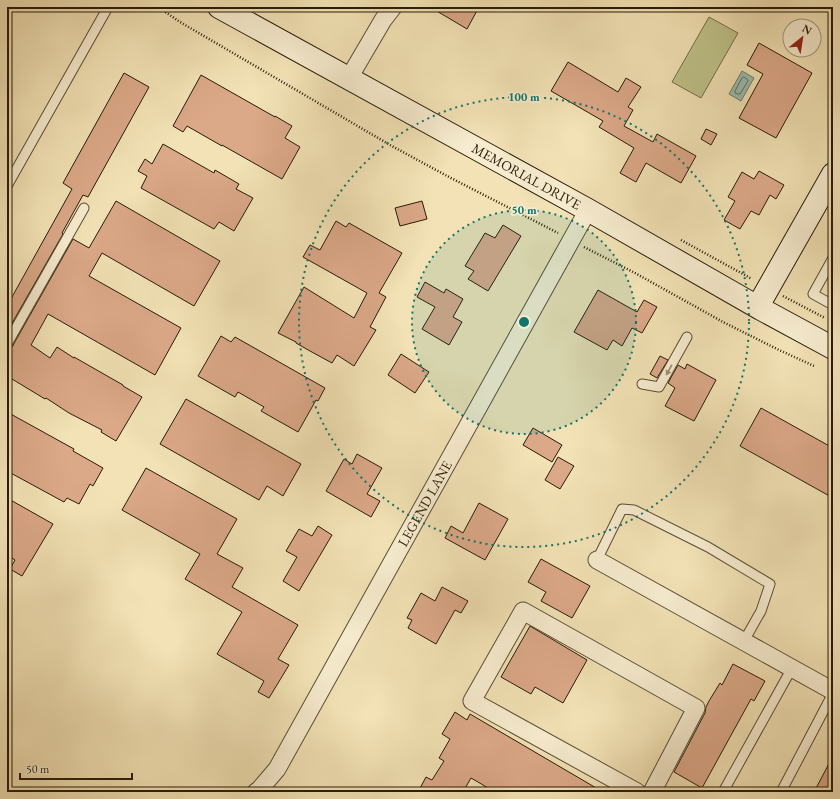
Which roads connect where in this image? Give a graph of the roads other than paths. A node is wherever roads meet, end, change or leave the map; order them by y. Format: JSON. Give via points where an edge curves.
{"nodes":[{"id":1,"x":108,"y":7,"type":"edge"},
{"id":2,"x":219,"y":7,"type":"edge"},
{"id":3,"x":393,"y":7,"type":"edge"},
{"id":4,"x":349,"y":78,"type":"junction"},
{"id":5,"x":7,"y":186,"type":"edge"},
{"id":6,"x":828,"y":187,"type":"edge"},
{"id":7,"x":84,"y":208,"type":"dead end"},
{"id":8,"x":588,"y":210,"type":"junction"},
{"id":9,"x":833,"y":258,"type":"edge"},
{"id":10,"x":833,"y":305,"type":"edge"},
{"id":11,"x":758,"y":306,"type":"junction"},
{"id":12,"x":687,"y":337,"type":"dead end"},
{"id":13,"x":7,"y":344,"type":"edge"},
{"id":14,"x":833,"y":348,"type":"edge"},
{"id":15,"x":642,"y":384,"type":"dead end"},
{"id":16,"x":597,"y":560,"type":"joint"},
{"id":17,"x":744,"y":641,"type":"junction"},
{"id":18,"x":792,"y":668,"type":"junction"},
{"id":19,"x":833,"y":692,"type":"edge"},
{"id":20,"x":256,"y":792,"type":"edge"},
{"id":21,"x":637,"y":792,"type":"edge"},
{"id":22,"x":652,"y":792,"type":"edge"},
{"id":23,"x":723,"y":792,"type":"edge"},
{"id":24,"x":782,"y":792,"type":"edge"}],
"edges":[{"from":1,"to":5,"type":"lane"},
{"from":2,"to":4,"type":"main road","name":"MEMORIAL DRIVE"},
{"from":3,"to":4,"type":"street"},
{"from":4,"to":8,"type":"main road","name":"MEMORIAL DRIVE"},
{"from":6,"to":11,"type":"main road"},
{"from":7,"to":13,"type":"lane"},
{"from":8,"to":11,"type":"main road","name":"MEMORIAL DRIVE"},
{"from":8,"to":20,"type":"street","name":"LEGEND LANE","via":[[277,769]]},
{"from":9,"to":10,"type":"lane","via":[[813,294]]},
{"from":11,"to":14,"type":"main road","name":"MEMORIAL DRIVE"},
{"from":12,"to":15,"type":"lane","one_way":true,"via":[[659,388]]},
{"from":16,"to":17,"type":"street"},
{"from":16,"to":17,"type":"lane","via":[[622,509],[634,510],[708,547],[770,584],[761,611]]},
{"from":17,"to":18,"type":"street"},
{"from":18,"to":19,"type":"street"},
{"from":18,"to":23,"type":"lane"},
{"from":19,"to":24,"type":"lane"},
{"from":21,"to":22,"type":"street","via":[[472,701],[523,611],[696,708]]}]}
